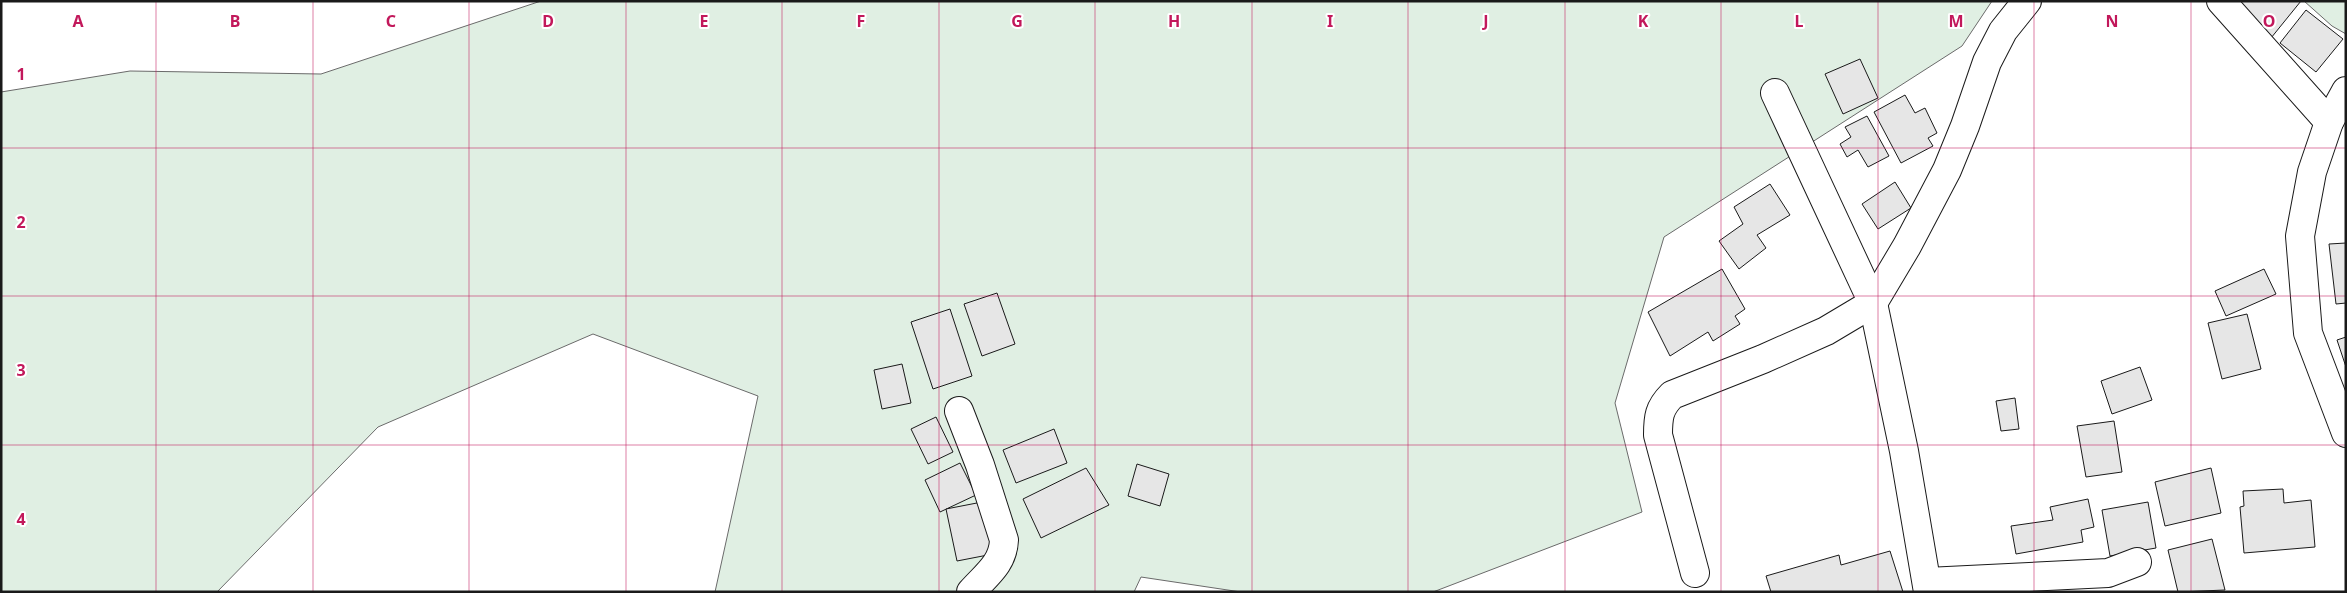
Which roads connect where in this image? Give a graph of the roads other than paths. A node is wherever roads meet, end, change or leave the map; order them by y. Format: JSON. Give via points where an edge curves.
{"nodes":[{"id":1,"x":2026,"y":1,"type":"edge"},
{"id":2,"x":2221,"y":1,"type":"edge"},
{"id":3,"x":2346,"y":91,"type":"edge"},
{"id":4,"x":1775,"y":93,"type":"dead end"},
{"id":5,"x":2329,"y":122,"type":"junction"},
{"id":6,"x":1872,"y":303,"type":"junction"},
{"id":7,"x":960,"y":411,"type":"dead end"},
{"id":8,"x":2346,"y":433,"type":"edge"},
{"id":9,"x":2137,"y":562,"type":"dead end"},
{"id":10,"x":1695,"y":573,"type":"dead end"},
{"id":11,"x":1928,"y":587,"type":"edge"},
{"id":12,"x":971,"y":592,"type":"edge"}],
"edges":[{"from":1,"to":6,"type":"street","via":[[2003,31],[1987,62],[1947,170]]},
{"from":2,"to":5,"type":"street"},
{"from":3,"to":5,"type":"street"},
{"from":4,"to":6,"type":"street"},
{"from":5,"to":8,"type":"street","via":[[2312,172],[2300,236],[2308,333]]},
{"from":6,"to":10,"type":"street","via":[[1826,331],[1672,395],[1662,405],[1658,435]]},
{"from":6,"to":11,"type":"street","via":[[1904,451]]},
{"from":7,"to":12,"type":"street","via":[[1004,540],[1004,553]]},
{"from":9,"to":11,"type":"street","via":[[2108,572]]}]}
